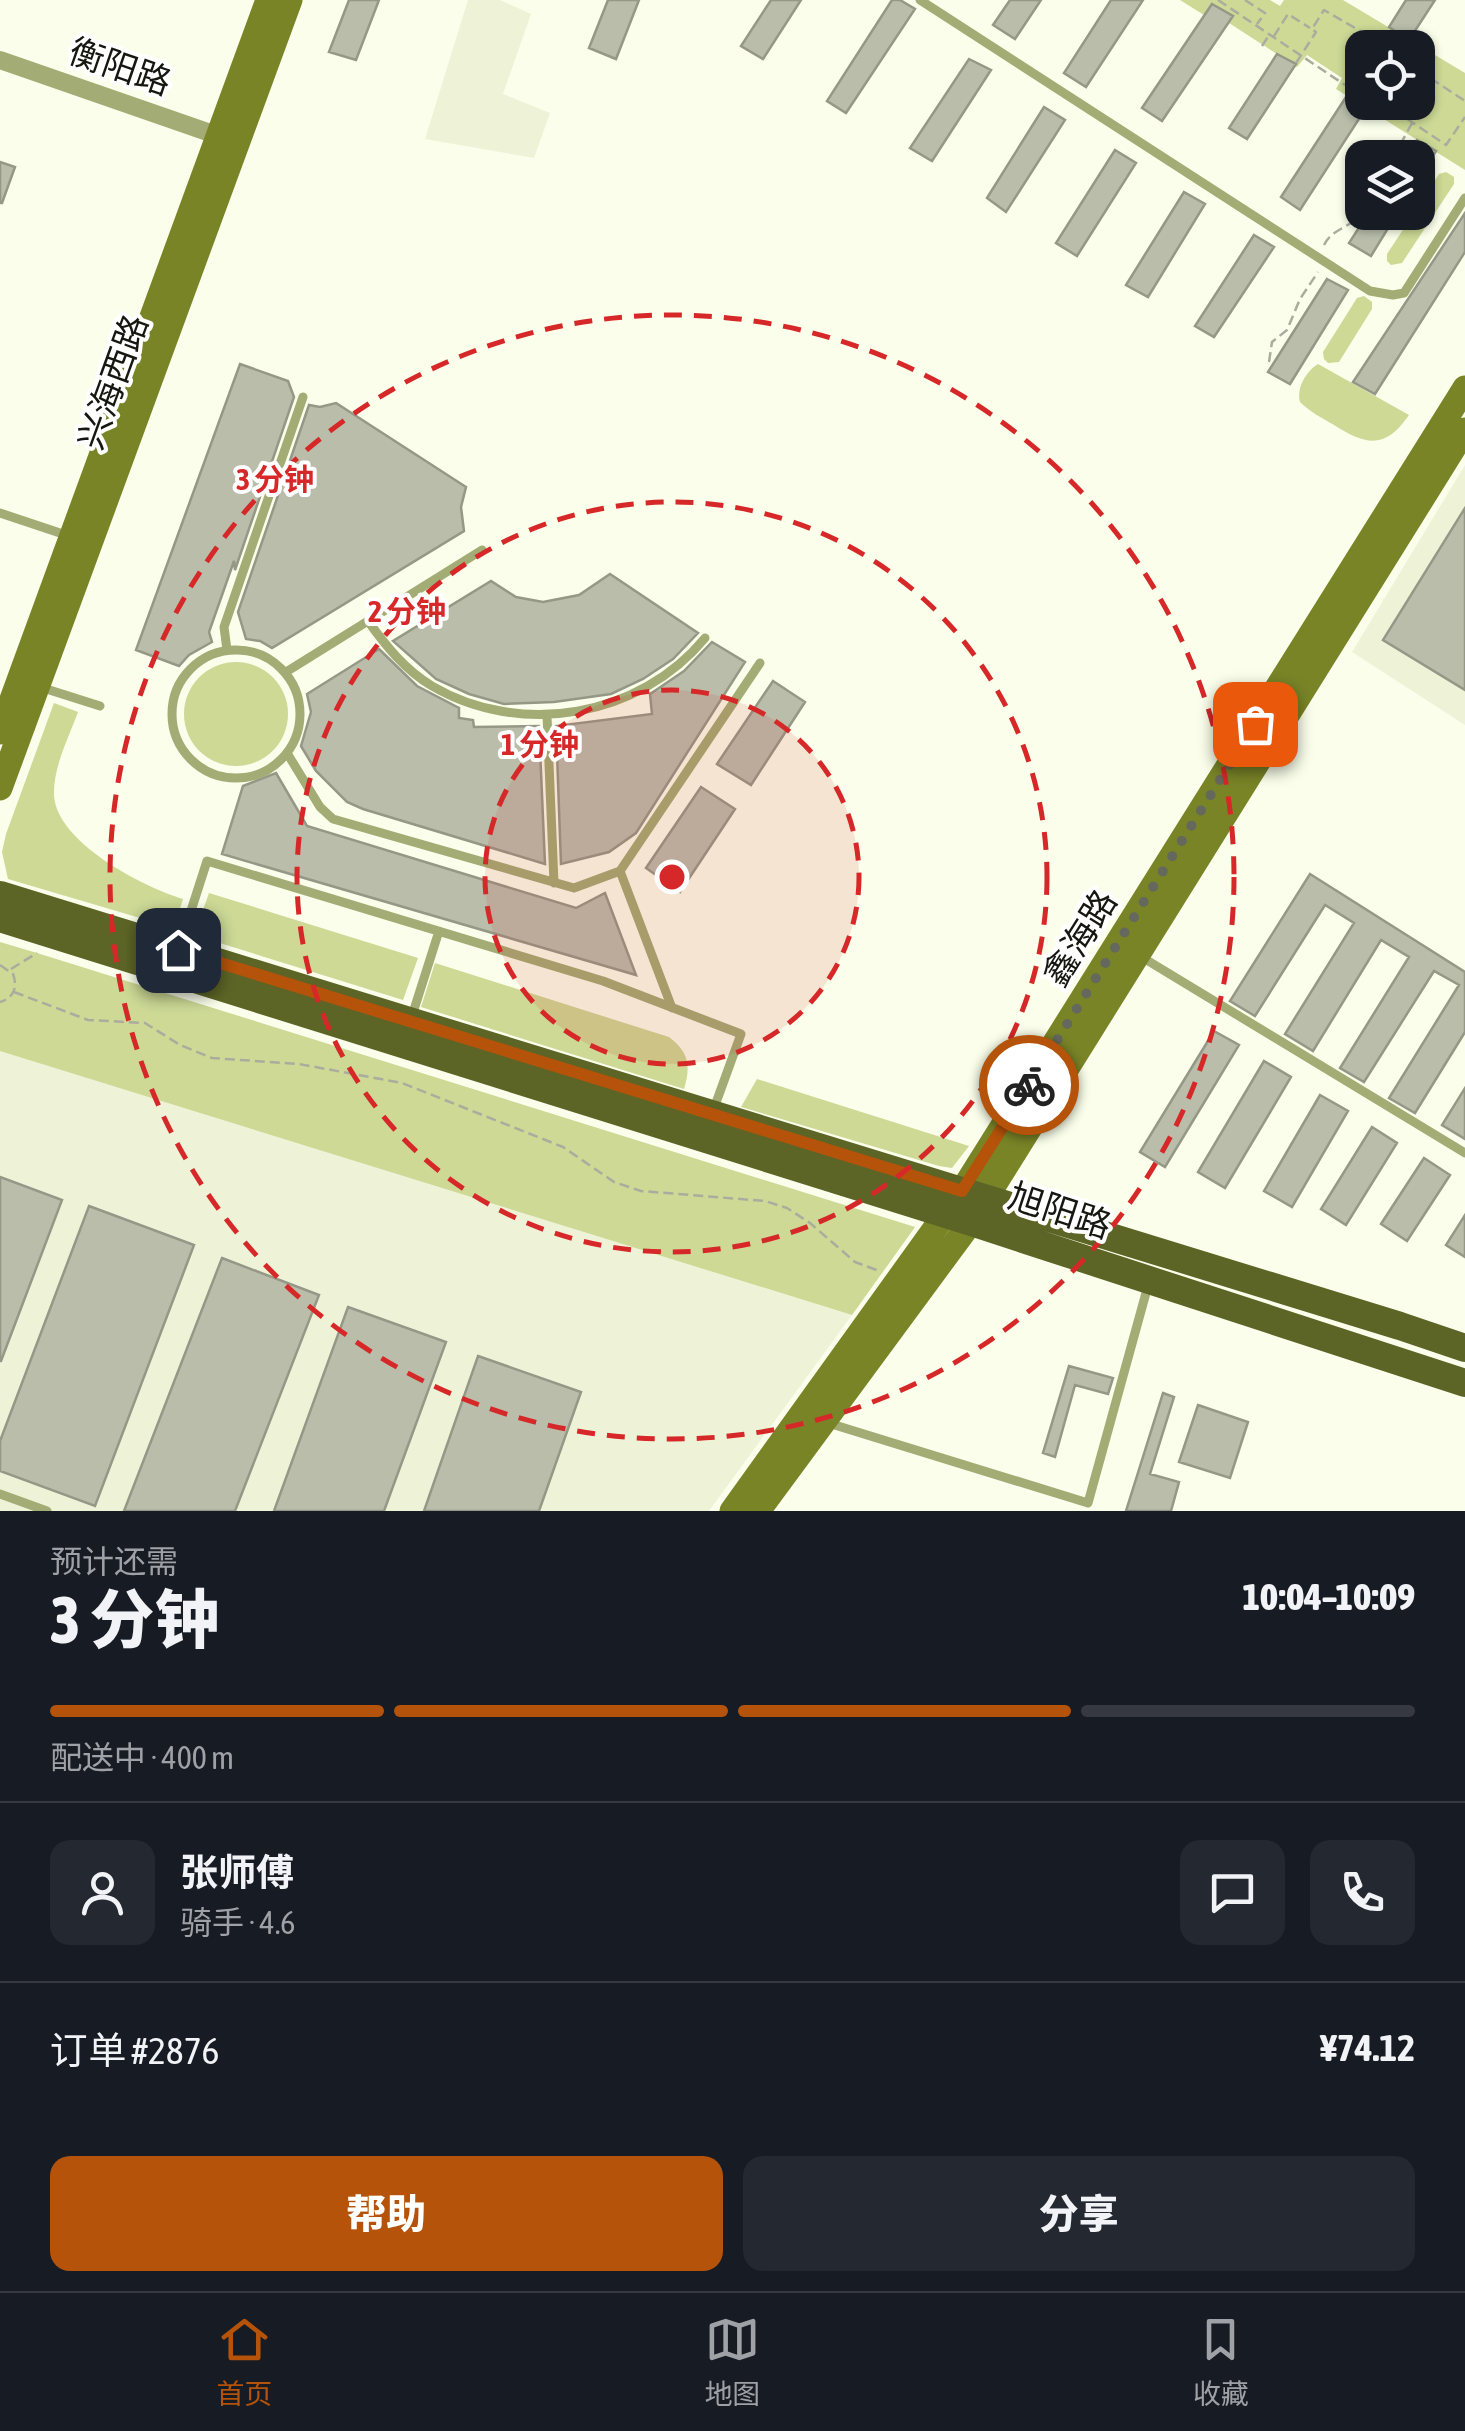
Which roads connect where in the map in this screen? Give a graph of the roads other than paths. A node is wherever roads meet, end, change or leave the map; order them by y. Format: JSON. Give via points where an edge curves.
{"nodes":[{"id":1,"x":268,"y":0,"type":"edge"},
{"id":2,"x":290,"y":0,"type":"edge"},
{"id":3,"x":920,"y":0,"type":"edge"},
{"id":4,"x":0,"y":60,"type":"edge"},
{"id":5,"x":219,"y":136,"type":"junction"},
{"id":6,"x":1465,"y":198,"type":"edge"},
{"id":7,"x":1465,"y":388,"type":"edge"},
{"id":8,"x":304,"y":398,"type":"dead end"},
{"id":9,"x":1465,"y":430,"type":"edge"},
{"id":10,"x":0,"y":514,"type":"edge"},
{"id":11,"x":72,"y":537,"type":"junction"},
{"id":12,"x":482,"y":550,"type":"dead end"},
{"id":13,"x":368,"y":621,"type":"junction"},
{"id":14,"x":705,"y":638,"type":"dead end"},
{"id":15,"x":227,"y":650,"type":"junction"},
{"id":16,"x":760,"y":662,"type":"dead end"},
{"id":17,"x":286,"y":672,"type":"junction"},
{"id":18,"x":38,"y":686,"type":"junction"},
{"id":19,"x":100,"y":706,"type":"dead end"},
{"id":20,"x":547,"y":716,"type":"junction"},
{"id":21,"x":0,"y":732,"type":"edge"},
{"id":22,"x":287,"y":753,"type":"junction"},
{"id":23,"x":0,"y":788,"type":"edge"},
{"id":24,"x":620,"y":871,"type":"junction"},
{"id":25,"x":554,"y":883,"type":"junction"},
{"id":26,"x":0,"y":895,"type":"edge"},
{"id":27,"x":0,"y":918,"type":"edge"},
{"id":28,"x":438,"y":932,"type":"junction"},
{"id":29,"x":178,"y":950,"type":"junction"},
{"id":30,"x":1138,"y":955,"type":"junction"},
{"id":31,"x":672,"y":1008,"type":"junction"},
{"id":32,"x":410,"y":1022,"type":"junction"},
{"id":33,"x":712,"y":1115,"type":"junction"},
{"id":34,"x":1465,"y":1152,"type":"edge"},
{"id":35,"x":967,"y":1207,"type":"junction"},
{"id":36,"x":1150,"y":1280,"type":"junction"},
{"id":37,"x":1465,"y":1348,"type":"edge"},
{"id":38,"x":1465,"y":1383,"type":"edge"},
{"id":39,"x":824,"y":1422,"type":"junction"},
{"id":40,"x":0,"y":1494,"type":"edge"},
{"id":41,"x":47,"y":1511,"type":"edge"},
{"id":42,"x":732,"y":1511,"type":"edge"},
{"id":43,"x":758,"y":1511,"type":"edge"}],
"edges":[{"from":1,"to":5,"type":"street","name":"兴海西路"},
{"from":2,"to":18,"type":"street","name":"兴海西路"},
{"from":3,"to":6,"type":"lane","via":[[1370,292],[1404,292]]},
{"from":4,"to":5,"type":"street","name":"衡阳路"},
{"from":5,"to":11,"type":"street","name":"兴海西路"},
{"from":7,"to":35,"type":"street","name":"鑫海路"},
{"from":8,"to":15,"type":"lane","via":[[224,627]]},
{"from":9,"to":30,"type":"street","name":"鑫海路"},
{"from":10,"to":11,"type":"lane"},
{"from":11,"to":21,"type":"street","name":"兴海西路"},
{"from":12,"to":13,"type":"lane"},
{"from":13,"to":17,"type":"lane"},
{"from":13,"to":20,"type":"lane","via":[[398,659],[431,685],[494,711]]},
{"from":14,"to":20,"type":"lane","via":[[644,689]]},
{"from":15,"to":17,"type":"lane","via":[[249,650]]},
{"from":15,"to":22,"type":"lane","via":[[206,656],[177,688],[172,710],[182,749],[196,764],[234,778],[254,776]]},
{"from":16,"to":24,"type":"lane"},
{"from":17,"to":22,"type":"lane","via":[[300,713]]},
{"from":18,"to":19,"type":"lane"},
{"from":18,"to":23,"type":"street","name":"兴海西路"},
{"from":20,"to":25,"type":"lane"},
{"from":22,"to":25,"type":"lane","via":[[333,819]]},
{"from":24,"to":25,"type":"lane","via":[[574,888]]},
{"from":24,"to":31,"type":"lane"},
{"from":26,"to":29,"type":"main road","name":"旭阳路"},
{"from":27,"to":35,"type":"main road","name":"旭阳路"},
{"from":28,"to":29,"type":"lane","via":[[207,861]]},
{"from":28,"to":31,"type":"lane"},
{"from":28,"to":32,"type":"lane"},
{"from":29,"to":32,"type":"main road","name":"旭阳路"},
{"from":30,"to":34,"type":"lane"},
{"from":30,"to":35,"type":"street","name":"鑫海路"},
{"from":31,"to":33,"type":"lane","via":[[741,1034]]},
{"from":32,"to":33,"type":"main road","name":"旭阳路"},
{"from":33,"to":35,"type":"main road","name":"旭阳路"},
{"from":35,"to":36,"type":"main road","name":"旭阳路"},
{"from":35,"to":37,"type":"main road","name":"旭阳路"},
{"from":35,"to":39,"type":"street","name":"鑫海路"},
{"from":35,"to":42,"type":"street","name":"鑫海路"},
{"from":36,"to":38,"type":"main road","name":"旭阳路"},
{"from":36,"to":39,"type":"lane","via":[[1088,1503]]},
{"from":39,"to":43,"type":"street","name":"鑫海路"},
{"from":40,"to":41,"type":"lane"}]}
